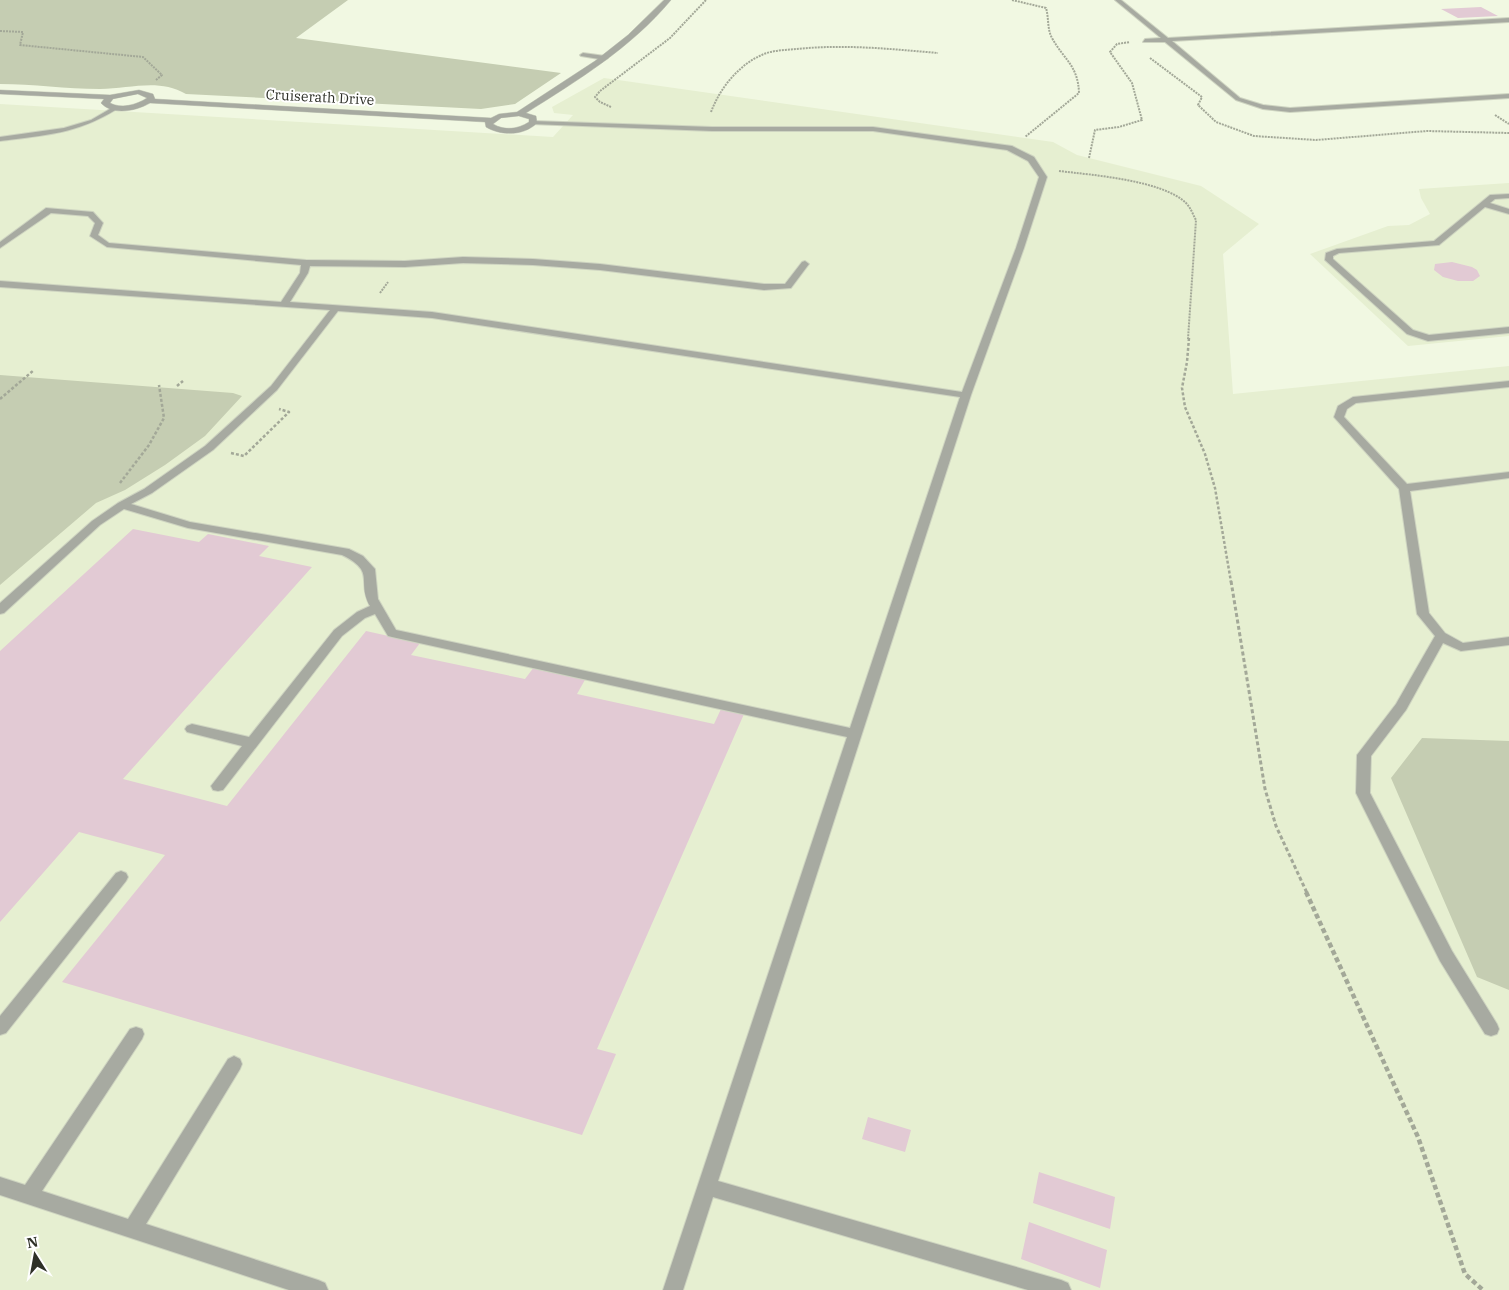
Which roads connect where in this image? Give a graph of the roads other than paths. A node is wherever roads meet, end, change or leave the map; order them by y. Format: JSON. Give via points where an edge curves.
{"nodes":[{"id":1,"x":668,"y":0,"type":"edge"},
{"id":2,"x":1118,"y":0,"type":"edge"},
{"id":3,"x":1509,"y":20,"type":"edge"},
{"id":4,"x":1166,"y":40,"type":"junction"},
{"id":5,"x":1145,"y":41,"type":"road end"},
{"id":6,"x":583,"y":55,"type":"dead end"},
{"id":7,"x":605,"y":58,"type":"junction"},
{"id":8,"x":0,"y":92,"type":"edge"},
{"id":9,"x":1509,"y":96,"type":"edge"},
{"id":10,"x":110,"y":98,"type":"junction"},
{"id":11,"x":149,"y":101,"type":"junction"},
{"id":12,"x":115,"y":108,"type":"junction"},
{"id":13,"x":519,"y":114,"type":"junction"},
{"id":14,"x":490,"y":120,"type":"junction"},
{"id":15,"x":533,"y":123,"type":"junction"},
{"id":16,"x":0,"y":139,"type":"edge"},
{"id":17,"x":1509,"y":196,"type":"edge"},
{"id":18,"x":1484,"y":204,"type":"junction"},
{"id":19,"x":1509,"y":212,"type":"edge"},
{"id":20,"x":0,"y":246,"type":"edge"},
{"id":21,"x":306,"y":263,"type":"junction"},
{"id":22,"x":805,"y":264,"type":"dead end"},
{"id":23,"x":0,"y":284,"type":"edge"},
{"id":24,"x":284,"y":304,"type":"junction"},
{"id":25,"x":336,"y":308,"type":"junction"},
{"id":26,"x":1509,"y":330,"type":"edge"},
{"id":27,"x":1509,"y":384,"type":"edge"},
{"id":28,"x":966,"y":395,"type":"junction"},
{"id":29,"x":1509,"y":475,"type":"edge"},
{"id":30,"x":1404,"y":488,"type":"junction"},
{"id":31,"x":122,"y":505,"type":"junction"},
{"id":32,"x":377,"y":608,"type":"junction"},
{"id":33,"x":0,"y":610,"type":"edge"},
{"id":34,"x":1441,"y":636,"type":"junction"},
{"id":35,"x":1509,"y":640,"type":"edge"},
{"id":36,"x":192,"y":729,"type":"dead end"},
{"id":37,"x":855,"y":734,"type":"junction"},
{"id":38,"x":252,"y":743,"type":"junction"},
{"id":39,"x":218,"y":786,"type":"dead end"},
{"id":40,"x":121,"y":877,"type":"dead end"},
{"id":41,"x":0,"y":1028,"type":"edge"},
{"id":42,"x":1491,"y":1029,"type":"dead end"},
{"id":43,"x":136,"y":1034,"type":"dead end"},
{"id":44,"x":234,"y":1064,"type":"dead end"},
{"id":45,"x":0,"y":1186,"type":"edge"},
{"id":46,"x":706,"y":1186,"type":"junction"},
{"id":47,"x":29,"y":1195,"type":"junction"},
{"id":48,"x":132,"y":1229,"type":"junction"},
{"id":49,"x":318,"y":1290,"type":"edge"},
{"id":50,"x":673,"y":1290,"type":"edge"},
{"id":51,"x":1061,"y":1290,"type":"edge"}],
"edges":[{"from":1,"to":7,"type":"street"},
{"from":2,"to":4,"type":"lane"},
{"from":3,"to":4,"type":"lane"},
{"from":4,"to":5,"type":"lane"},
{"from":4,"to":9,"type":"lane","via":[[1238,99],[1268,109],[1298,110]]},
{"from":6,"to":7,"type":"lane"},
{"from":7,"to":13,"type":"street"},
{"from":8,"to":10,"type":"street"},
{"from":10,"to":11,"type":"street","via":[[139,92],[150,96]]},
{"from":10,"to":12,"type":"street","via":[[105,102]]},
{"from":11,"to":12,"type":"street","name":"Cruiserath Drive"},
{"from":11,"to":14,"type":"street","name":"Cruiserath Drive"},
{"from":12,"to":16,"type":"lane","via":[[93,121],[65,130]]},
{"from":13,"to":14,"type":"street"},
{"from":13,"to":15,"type":"street","via":[[533,118]]},
{"from":14,"to":15,"type":"street","via":[[492,128],[504,130],[519,130]]},
{"from":15,"to":28,"type":"lane","via":[[705,129],[873,129],[972,141],[1012,149],[1031,159],[1043,177]]},
{"from":17,"to":18,"type":"lane","via":[[1493,197]]},
{"from":18,"to":19,"type":"lane"},
{"from":18,"to":26,"type":"lane","via":[[1436,244],[1338,251],[1329,255],[1328,260],[1410,332],[1428,338]]},
{"from":20,"to":21,"type":"lane","via":[[49,210],[90,214],[99,223],[94,236],[107,245]]},
{"from":21,"to":22,"type":"lane","via":[[533,262],[764,286],[788,286]]},
{"from":21,"to":24,"type":"lane","via":[[304,273]]},
{"from":23,"to":24,"type":"lane"},
{"from":24,"to":25,"type":"lane"},
{"from":25,"to":28,"type":"lane","via":[[432,315]]},
{"from":25,"to":31,"type":"lane","via":[[274,388],[185,466]]},
{"from":27,"to":30,"type":"lane","via":[[1353,400],[1342,408],[1338,417]]},
{"from":28,"to":37,"type":"lane"},
{"from":29,"to":30,"type":"lane"},
{"from":30,"to":34,"type":"lane","via":[[1423,614]]},
{"from":31,"to":32,"type":"lane","via":[[188,525],[345,552],[359,558],[369,569],[372,599]]},
{"from":31,"to":33,"type":"lane","via":[[96,522]]},
{"from":32,"to":37,"type":"lane","via":[[392,633]]},
{"from":32,"to":38,"type":"lane","via":[[360,615],[338,633]]},
{"from":34,"to":35,"type":"lane","via":[[1460,647]]},
{"from":34,"to":42,"type":"lane","via":[[1401,707],[1364,755],[1363,793],[1446,956]]},
{"from":36,"to":38,"type":"lane"},
{"from":37,"to":46,"type":"lane"},
{"from":38,"to":39,"type":"lane"},
{"from":40,"to":41,"type":"lane"},
{"from":43,"to":47,"type":"lane"},
{"from":44,"to":48,"type":"lane"},
{"from":45,"to":47,"type":"lane"},
{"from":46,"to":50,"type":"lane"},
{"from":46,"to":51,"type":"lane"},
{"from":47,"to":48,"type":"lane"},
{"from":48,"to":49,"type":"lane"}]}
